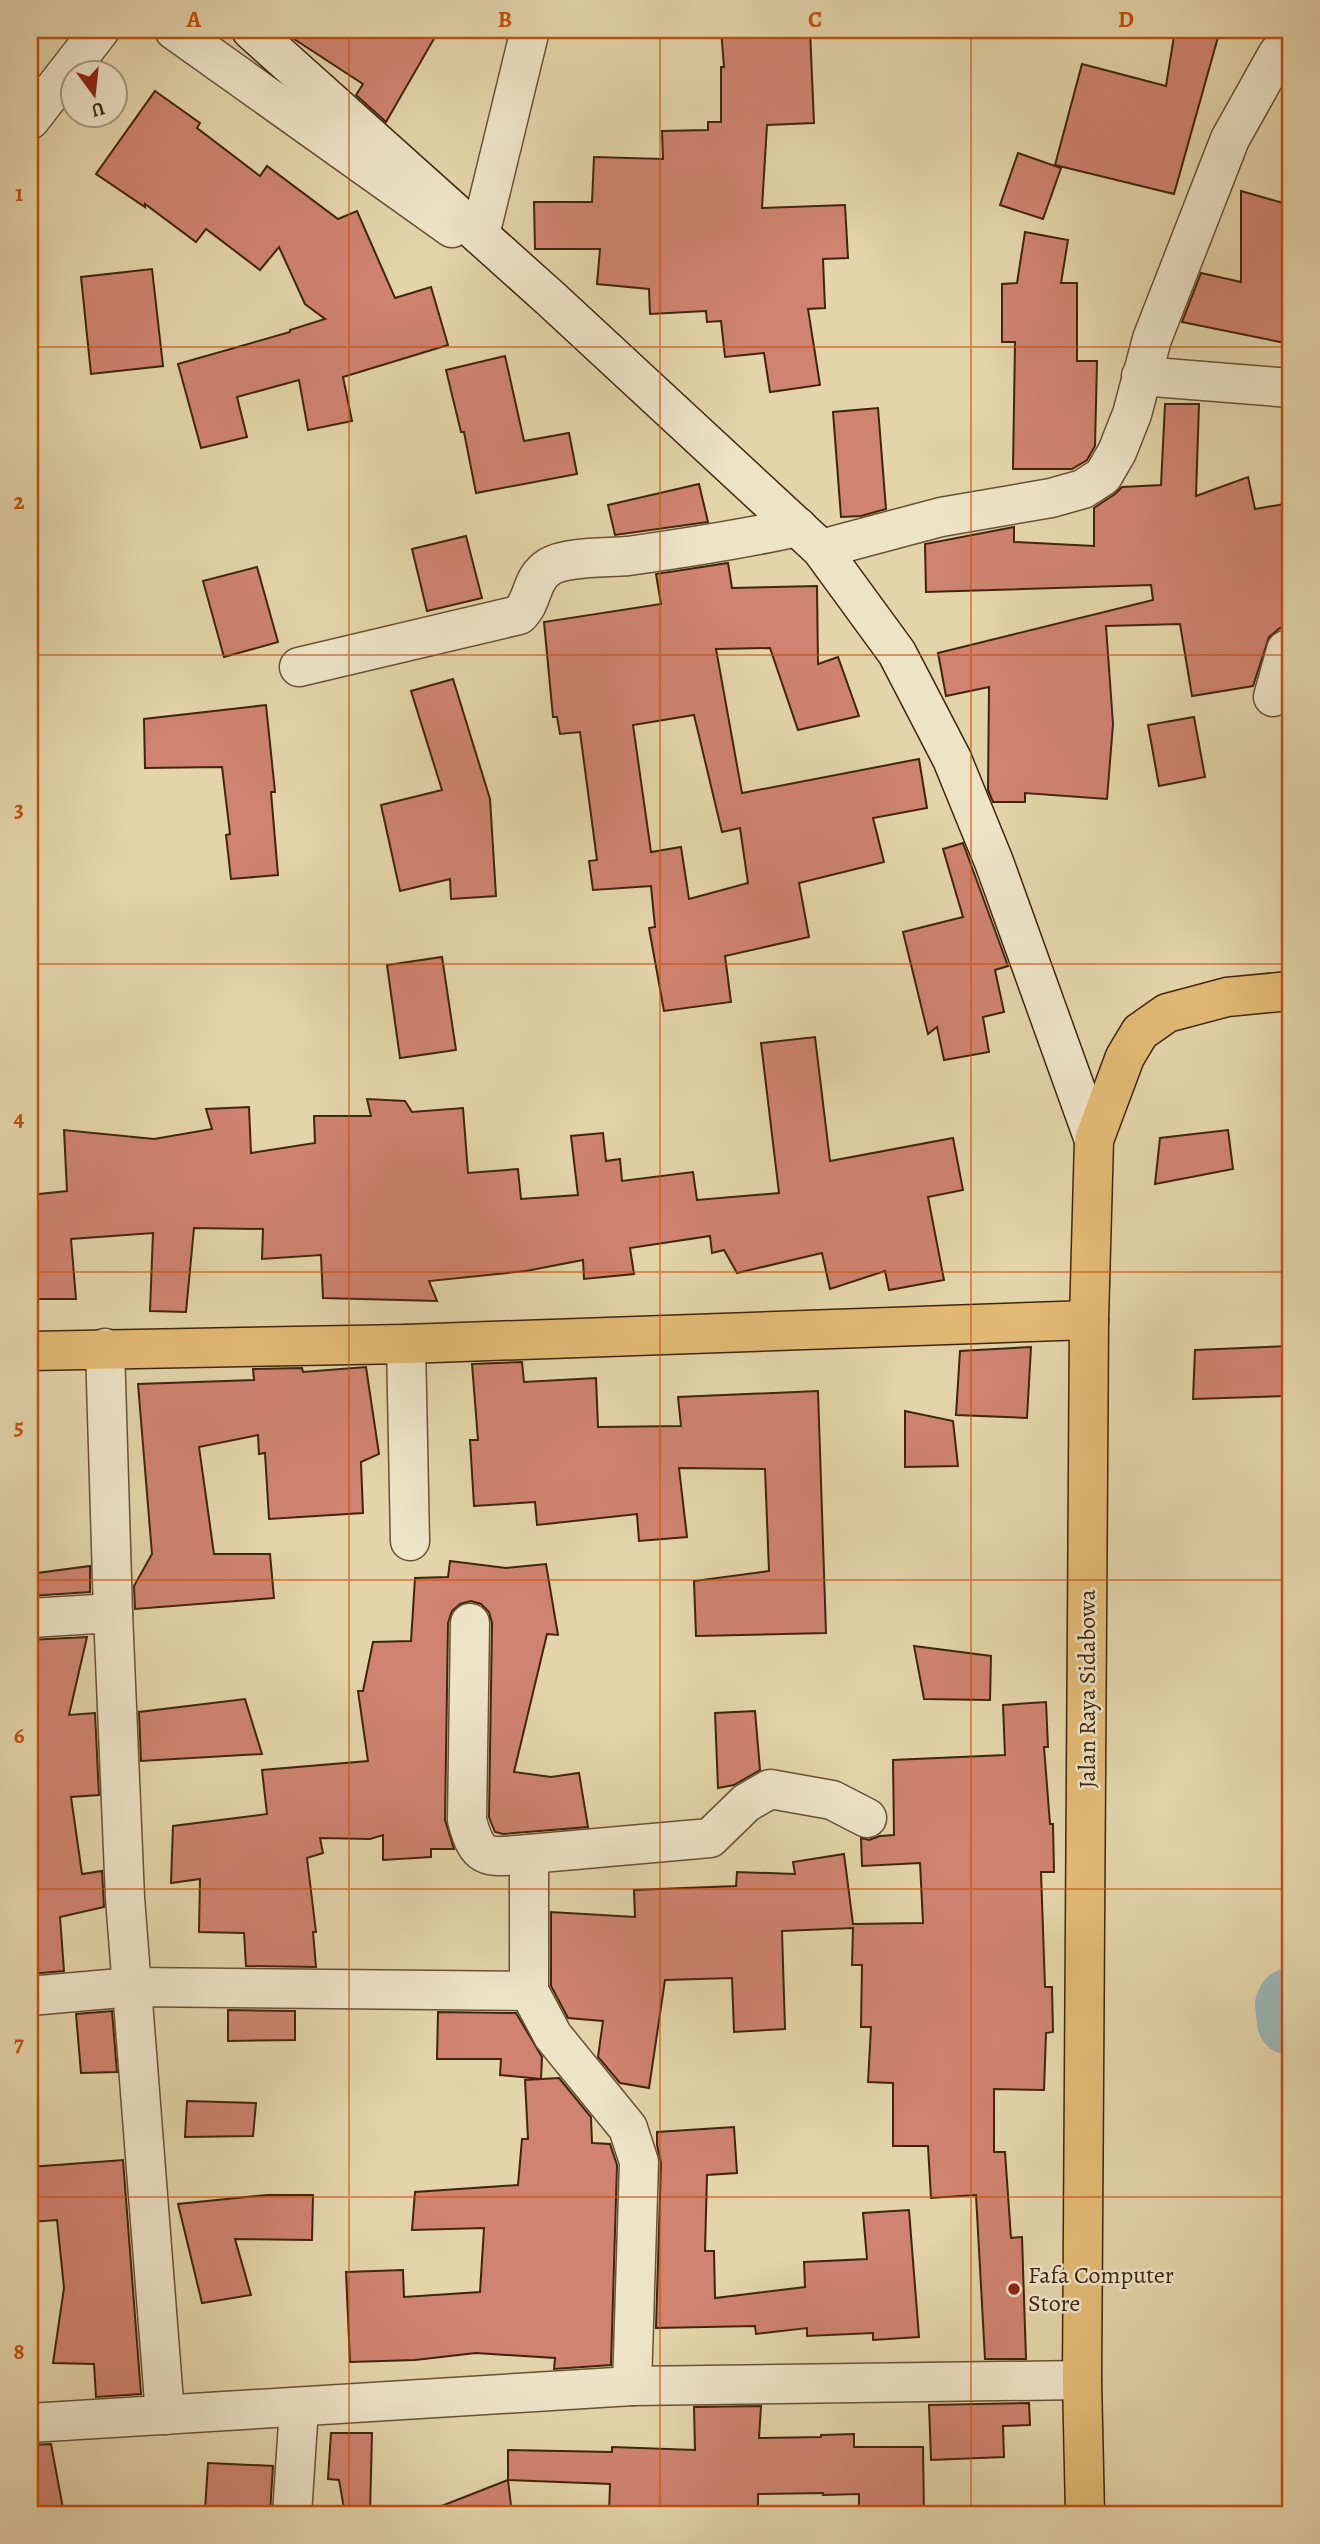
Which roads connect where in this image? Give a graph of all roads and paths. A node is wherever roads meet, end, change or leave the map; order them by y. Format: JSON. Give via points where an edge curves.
{"nodes":[{"id":1,"x":100,"y":30,"type":"edge"},
{"id":2,"x":174,"y":30,"type":"edge"},
{"id":3,"x":251,"y":30,"type":"edge"},
{"id":4,"x":530,"y":30,"type":"edge"},
{"id":5,"x":1290,"y":38,"type":"edge"},
{"id":6,"x":30,"y":120,"type":"edge"},
{"id":7,"x":480,"y":235,"type":"junction"},
{"id":8,"x":550,"y":298,"type":"junction"},
{"id":9,"x":1141,"y":376,"type":"junction"},
{"id":10,"x":1290,"y":388,"type":"edge"},
{"id":11,"x":809,"y":538,"type":"junction"},
{"id":12,"x":1290,"y":648,"type":"edge"},
{"id":13,"x":299,"y":667,"type":"dead end"},
{"id":14,"x":1273,"y":697,"type":"dead end"},
{"id":15,"x":1290,"y":991,"type":"edge"},
{"id":16,"x":1094,"y":1140,"type":"junction"},
{"id":17,"x":1089,"y":1320,"type":"junction"},
{"id":18,"x":406,"y":1344,"type":"junction"},
{"id":19,"x":105,"y":1348,"type":"junction"},
{"id":20,"x":30,"y":1351,"type":"edge"},
{"id":21,"x":410,"y":1541,"type":"dead end"},
{"id":22,"x":113,"y":1614,"type":"junction"},
{"id":23,"x":30,"y":1618,"type":"edge"},
{"id":24,"x":470,"y":1623,"type":"dead end"},
{"id":25,"x":867,"y":1818,"type":"dead end"},
{"id":26,"x":529,"y":1854,"type":"junction"},
{"id":27,"x":132,"y":1987,"type":"junction"},
{"id":28,"x":529,"y":1991,"type":"junction"},
{"id":29,"x":30,"y":1996,"type":"edge"},
{"id":30,"x":1082,"y":2380,"type":"junction"},
{"id":31,"x":632,"y":2386,"type":"junction"},
{"id":32,"x":299,"y":2408,"type":"junction"},
{"id":33,"x":165,"y":2416,"type":"junction"},
{"id":34,"x":30,"y":2423,"type":"edge"},
{"id":35,"x":292,"y":2514,"type":"edge"},
{"id":36,"x":1085,"y":2514,"type":"edge"}],
"edges":[{"from":1,"to":6,"type":"street"},
{"from":2,"to":8,"type":"street"},
{"from":3,"to":7,"type":"street"},
{"from":4,"to":7,"type":"street"},
{"from":5,"to":9,"type":"street","via":[[1230,139]]},
{"from":7,"to":8,"type":"street"},
{"from":8,"to":11,"type":"street"},
{"from":9,"to":10,"type":"street"},
{"from":9,"to":11,"type":"street","via":[[1117,452],[1103,476],[1083,489]]},
{"from":11,"to":13,"type":"street","via":[[738,540],[551,565],[533,584],[519,615]]},
{"from":11,"to":16,"type":"street","via":[[897,653],[952,759]]},
{"from":12,"to":14,"type":"street"},
{"from":15,"to":16,"type":"main road","name":"Jalan Raya Sidabowa","via":[[1227,997],[1167,1013],[1140,1032],[1125,1057]]},
{"from":16,"to":17,"type":"main road","name":"Jalan Raya Sidabowa"},
{"from":17,"to":18,"type":"main road"},
{"from":17,"to":30,"type":"main road","name":"Jalan Raya Sidabowa"},
{"from":18,"to":19,"type":"main road"},
{"from":18,"to":21,"type":"street"},
{"from":19,"to":20,"type":"main road"},
{"from":19,"to":22,"type":"street"},
{"from":22,"to":23,"type":"street"},
{"from":22,"to":27,"type":"street"},
{"from":24,"to":26,"type":"street","via":[[467,1820],[472,1841],[493,1857]]},
{"from":25,"to":26,"type":"street","via":[[832,1800],[770,1789],[746,1802],[710,1838]]},
{"from":26,"to":28,"type":"street"},
{"from":27,"to":28,"type":"street"},
{"from":27,"to":29,"type":"street"},
{"from":27,"to":33,"type":"street"},
{"from":28,"to":31,"type":"street","via":[[554,2036],[628,2129],[639,2162]]},
{"from":30,"to":31,"type":"street"},
{"from":30,"to":36,"type":"main road","name":"Jalan Raya Sidabowa"},
{"from":31,"to":32,"type":"street"},
{"from":32,"to":33,"type":"street"},
{"from":32,"to":35,"type":"street"},
{"from":33,"to":34,"type":"street"}]}
